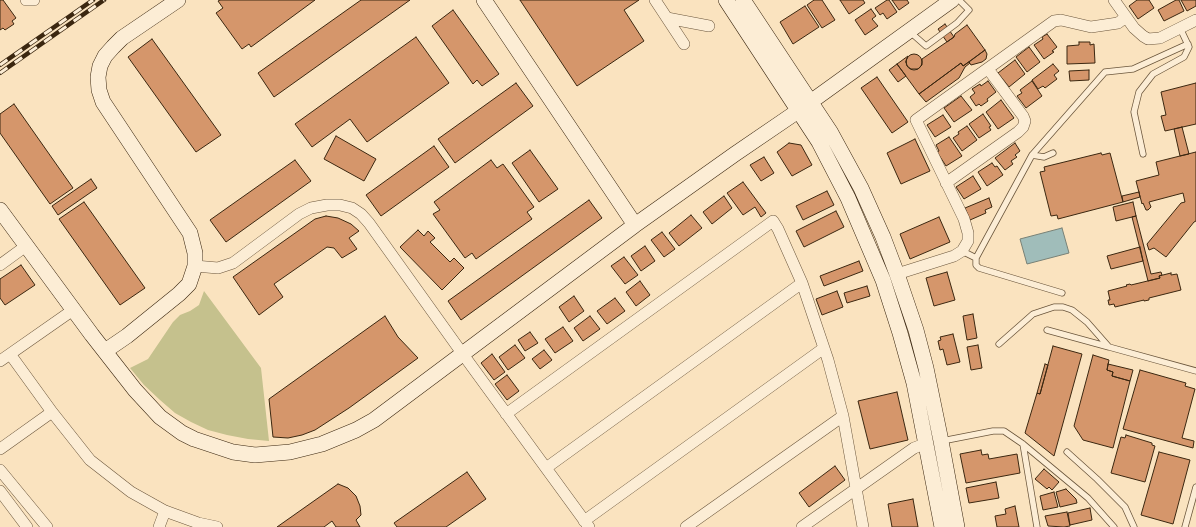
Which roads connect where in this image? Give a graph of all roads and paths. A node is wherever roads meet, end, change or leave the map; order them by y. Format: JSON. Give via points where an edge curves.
{"nodes":[{"id":1,"x":26,"y":0,"type":"edge"},
{"id":2,"x":34,"y":0,"type":"edge"},
{"id":3,"x":178,"y":0,"type":"edge"},
{"id":4,"x":484,"y":0,"type":"edge"},
{"id":5,"x":655,"y":0,"type":"edge"},
{"id":6,"x":726,"y":0,"type":"edge"},
{"id":7,"x":743,"y":0,"type":"edge"},
{"id":8,"x":952,"y":0,"type":"edge"},
{"id":9,"x":959,"y":0,"type":"edge"},
{"id":10,"x":1114,"y":0,"type":"edge"},
{"id":11,"x":1126,"y":17,"type":"junction"},
{"id":12,"x":667,"y":18,"type":"junction"},
{"id":13,"x":1196,"y":20,"type":"edge"},
{"id":14,"x":709,"y":26,"type":"dead end"},
{"id":15,"x":1180,"y":28,"type":"junction"},
{"id":16,"x":909,"y":31,"type":"junction"},
{"id":17,"x":684,"y":44,"type":"dead end"},
{"id":18,"x":1188,"y":44,"type":"junction"},
{"id":19,"x":988,"y":69,"type":"junction"},
{"id":20,"x":811,"y":102,"type":"junction"},
{"id":21,"x":798,"y":111,"type":"junction"},
{"id":22,"x":1053,"y":153,"type":"dead end"},
{"id":23,"x":1143,"y":154,"type":"dead end"},
{"id":24,"x":1032,"y":155,"type":"junction"},
{"id":25,"x":946,"y":183,"type":"junction"},
{"id":26,"x":0,"y":210,"type":"edge"},
{"id":27,"x":635,"y":224,"type":"junction"},
{"id":28,"x":26,"y":246,"type":"junction"},
{"id":29,"x":962,"y":252,"type":"junction"},
{"id":30,"x":976,"y":258,"type":"junction"},
{"id":31,"x":0,"y":265,"type":"edge"},
{"id":32,"x":195,"y":266,"type":"junction"},
{"id":33,"x":897,"y":274,"type":"junction"},
{"id":34,"x":802,"y":283,"type":"junction"},
{"id":35,"x":1062,"y":292,"type":"dead end"},
{"id":36,"x":73,"y":310,"type":"junction"},
{"id":37,"x":1047,"y":330,"type":"dead end"},
{"id":38,"x":999,"y":344,"type":"dead end"},
{"id":39,"x":1109,"y":347,"type":"junction"},
{"id":40,"x":824,"y":348,"type":"junction"},
{"id":41,"x":105,"y":351,"type":"junction"},
{"id":42,"x":10,"y":354,"type":"junction"},
{"id":43,"x":462,"y":354,"type":"junction"},
{"id":44,"x":0,"y":361,"type":"edge"},
{"id":45,"x":1196,"y":371,"type":"edge"},
{"id":46,"x":52,"y":412,"type":"junction"},
{"id":47,"x":506,"y":414,"type":"junction"},
{"id":48,"x":843,"y":416,"type":"junction"},
{"id":49,"x":934,"y":442,"type":"junction"},
{"id":50,"x":1022,"y":444,"type":"junction"},
{"id":51,"x":0,"y":449,"type":"edge"},
{"id":52,"x":1067,"y":452,"type":"dead end"},
{"id":53,"x":546,"y":468,"type":"junction"},
{"id":54,"x":0,"y":470,"type":"edge"},
{"id":55,"x":1196,"y":487,"type":"edge"},
{"id":56,"x":856,"y":488,"type":"junction"},
{"id":57,"x":0,"y":491,"type":"edge"},
{"id":58,"x":165,"y":511,"type":"junction"},
{"id":59,"x":586,"y":524,"type":"edge"},
{"id":60,"x":27,"y":527,"type":"edge"},
{"id":61,"x":47,"y":527,"type":"edge"},
{"id":62,"x":159,"y":527,"type":"edge"},
{"id":63,"x":217,"y":527,"type":"edge"},
{"id":64,"x":686,"y":527,"type":"edge"},
{"id":65,"x":802,"y":527,"type":"edge"},
{"id":66,"x":863,"y":527,"type":"edge"},
{"id":67,"x":942,"y":527,"type":"edge"},
{"id":68,"x":957,"y":527,"type":"edge"},
{"id":69,"x":1037,"y":527,"type":"edge"},
{"id":70,"x":1114,"y":527,"type":"edge"},
{"id":71,"x":1134,"y":527,"type":"edge"},
{"id":72,"x":1185,"y":527,"type":"edge"}],
"edges":[{"from":1,"to":2,"type":"street"},
{"from":3,"to":32,"type":"street","via":[[122,38],[105,56],[98,77],[103,102],[190,233]]},
{"from":4,"to":27,"type":"street"},
{"from":5,"to":12,"type":"street"},
{"from":6,"to":21,"type":"street"},
{"from":7,"to":20,"type":"street"},
{"from":8,"to":16,"type":"street"},
{"from":9,"to":16,"type":"lane","via":[[969,10],[957,23],[926,46]]},
{"from":10,"to":11,"type":"street"},
{"from":11,"to":15,"type":"street","via":[[1138,33],[1148,38],[1160,38]]},
{"from":11,"to":19,"type":"street","via":[[1118,23],[1091,27],[1062,20],[1054,21]]},
{"from":12,"to":14,"type":"street"},
{"from":12,"to":17,"type":"street"},
{"from":13,"to":15,"type":"street"},
{"from":15,"to":18,"type":"lane"},
{"from":16,"to":20,"type":"street"},
{"from":18,"to":23,"type":"lane","via":[[1184,57],[1153,74],[1139,92],[1134,112]]},
{"from":18,"to":24,"type":"lane","via":[[1133,69],[1105,72]]},
{"from":19,"to":25,"type":"street","via":[[916,120]]},
{"from":19,"to":25,"type":"street","via":[[1023,116],[1023,127]]},
{"from":20,"to":21,"type":"street"},
{"from":20,"to":33,"type":"street","via":[[861,188]]},
{"from":21,"to":27,"type":"street"},
{"from":21,"to":49,"type":"street","via":[[819,142],[848,198],[884,280]]},
{"from":22,"to":24,"type":"lane","via":[[1044,157]]},
{"from":24,"to":30,"type":"lane"},
{"from":25,"to":29,"type":"street","via":[[968,233],[968,241]]},
{"from":26,"to":28,"type":"street"},
{"from":27,"to":43,"type":"street"},
{"from":28,"to":31,"type":"street"},
{"from":28,"to":36,"type":"street"},
{"from":29,"to":30,"type":"lane"},
{"from":29,"to":33,"type":"street"},
{"from":30,"to":35,"type":"lane","via":[[976,265],[979,268]]},
{"from":32,"to":41,"type":"street","via":[[188,284],[179,294]]},
{"from":32,"to":43,"type":"street","via":[[218,268],[233,263],[299,214],[311,208],[327,205],[352,208],[369,223]]},
{"from":33,"to":49,"type":"street","via":[[924,360]]},
{"from":34,"to":40,"type":"street"},
{"from":34,"to":47,"type":"street","via":[[773,221]]},
{"from":34,"to":53,"type":"street"},
{"from":36,"to":41,"type":"street"},
{"from":36,"to":42,"type":"street"},
{"from":37,"to":39,"type":"lane"},
{"from":38,"to":39,"type":"lane","via":[[1033,314],[1054,307],[1063,307],[1072,310],[1087,322]]},
{"from":39,"to":45,"type":"lane"},
{"from":40,"to":48,"type":"street"},
{"from":40,"to":59,"type":"street"},
{"from":41,"to":43,"type":"street","via":[[134,390],[170,425],[211,445],[255,455],[308,448],[356,430],[374,420]]},
{"from":42,"to":44,"type":"street"},
{"from":42,"to":46,"type":"street"},
{"from":43,"to":47,"type":"street"},
{"from":46,"to":51,"type":"street"},
{"from":46,"to":58,"type":"street","via":[[90,460],[131,492]]},
{"from":47,"to":53,"type":"street"},
{"from":48,"to":56,"type":"street"},
{"from":48,"to":64,"type":"street"},
{"from":49,"to":50,"type":"lane","via":[[998,430],[1008,433]]},
{"from":49,"to":56,"type":"street","via":[[914,448]]},
{"from":49,"to":67,"type":"street"},
{"from":49,"to":68,"type":"street"},
{"from":50,"to":69,"type":"lane"},
{"from":50,"to":70,"type":"lane","via":[[1088,498]]},
{"from":52,"to":71,"type":"lane","via":[[1125,507]]},
{"from":53,"to":59,"type":"street"},
{"from":54,"to":61,"type":"street"},
{"from":55,"to":72,"type":"lane"},
{"from":56,"to":65,"type":"street"},
{"from":56,"to":66,"type":"street"},
{"from":57,"to":60,"type":"street"},
{"from":58,"to":62,"type":"street"},
{"from":58,"to":63,"type":"street"}]}
